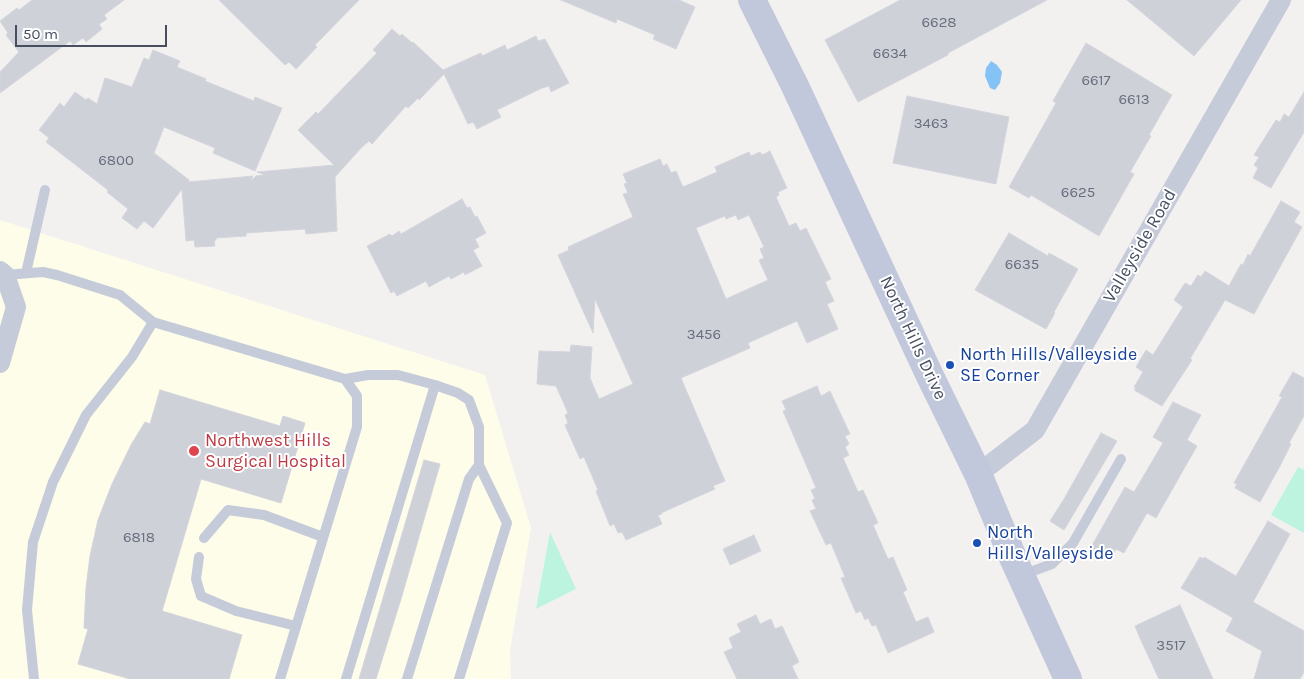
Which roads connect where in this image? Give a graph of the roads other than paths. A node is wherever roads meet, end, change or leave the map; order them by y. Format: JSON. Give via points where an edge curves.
{"nodes":[{"id":1,"x":753,"y":0,"type":"edge"},
{"id":2,"x":1281,"y":0,"type":"edge"},
{"id":3,"x":45,"y":190,"type":"dead end"},
{"id":4,"x":26,"y":273,"type":"junction"},
{"id":5,"x":2,"y":274,"type":"edge"},
{"id":6,"x":153,"y":322,"type":"junction"},
{"id":7,"x":0,"y":364,"type":"edge"},
{"id":8,"x":345,"y":379,"type":"junction"},
{"id":9,"x":435,"y":385,"type":"junction"},
{"id":10,"x":1121,"y":460,"type":"dead end"},
{"id":11,"x":479,"y":465,"type":"junction"},
{"id":12,"x":978,"y":474,"type":"junction"},
{"id":13,"x":323,"y":536,"type":"junction"},
{"id":14,"x":204,"y":538,"type":"dead end"},
{"id":15,"x":199,"y":557,"type":"dead end"},
{"id":16,"x":1021,"y":576,"type":"junction"},
{"id":17,"x":296,"y":626,"type":"junction"},
{"id":18,"x":34,"y":679,"type":"edge"},
{"id":19,"x":280,"y":679,"type":"edge"},
{"id":20,"x":346,"y":679,"type":"edge"},
{"id":21,"x":407,"y":679,"type":"edge"},
{"id":22,"x":459,"y":679,"type":"edge"},
{"id":23,"x":1068,"y":679,"type":"edge"}],
"edges":[{"from":1,"to":12,"type":"street","name":"North Hills Drive"},
{"from":2,"to":12,"type":"street","name":"Valleyside Road","via":[[1035,430]]},
{"from":3,"to":4,"type":"lane"},
{"from":4,"to":5,"type":"lane"},
{"from":4,"to":6,"type":"lane","via":[[57,275],[120,295]]},
{"from":5,"to":7,"type":"street","via":[[16,306]]},
{"from":6,"to":8,"type":"lane"},
{"from":6,"to":18,"type":"lane","via":[[132,357],[86,415],[47,499],[33,542],[27,610]]},
{"from":8,"to":9,"type":"lane","via":[[398,375]]},
{"from":8,"to":13,"type":"lane","via":[[357,396],[357,427]]},
{"from":9,"to":11,"type":"lane","via":[[469,400],[479,427]]},
{"from":9,"to":20,"type":"lane"},
{"from":10,"to":16,"type":"lane","via":[[1073,543],[1052,564]]},
{"from":11,"to":21,"type":"lane","via":[[469,479]]},
{"from":11,"to":22,"type":"lane","via":[[507,523]]},
{"from":12,"to":16,"type":"street","name":"North Hills Drive"},
{"from":13,"to":14,"type":"lane","via":[[264,515],[228,510]]},
{"from":13,"to":17,"type":"lane"},
{"from":15,"to":17,"type":"lane","via":[[196,579],[201,596],[236,610]]},
{"from":16,"to":23,"type":"street","name":"North Hills Drive"},
{"from":17,"to":19,"type":"lane"}]}
